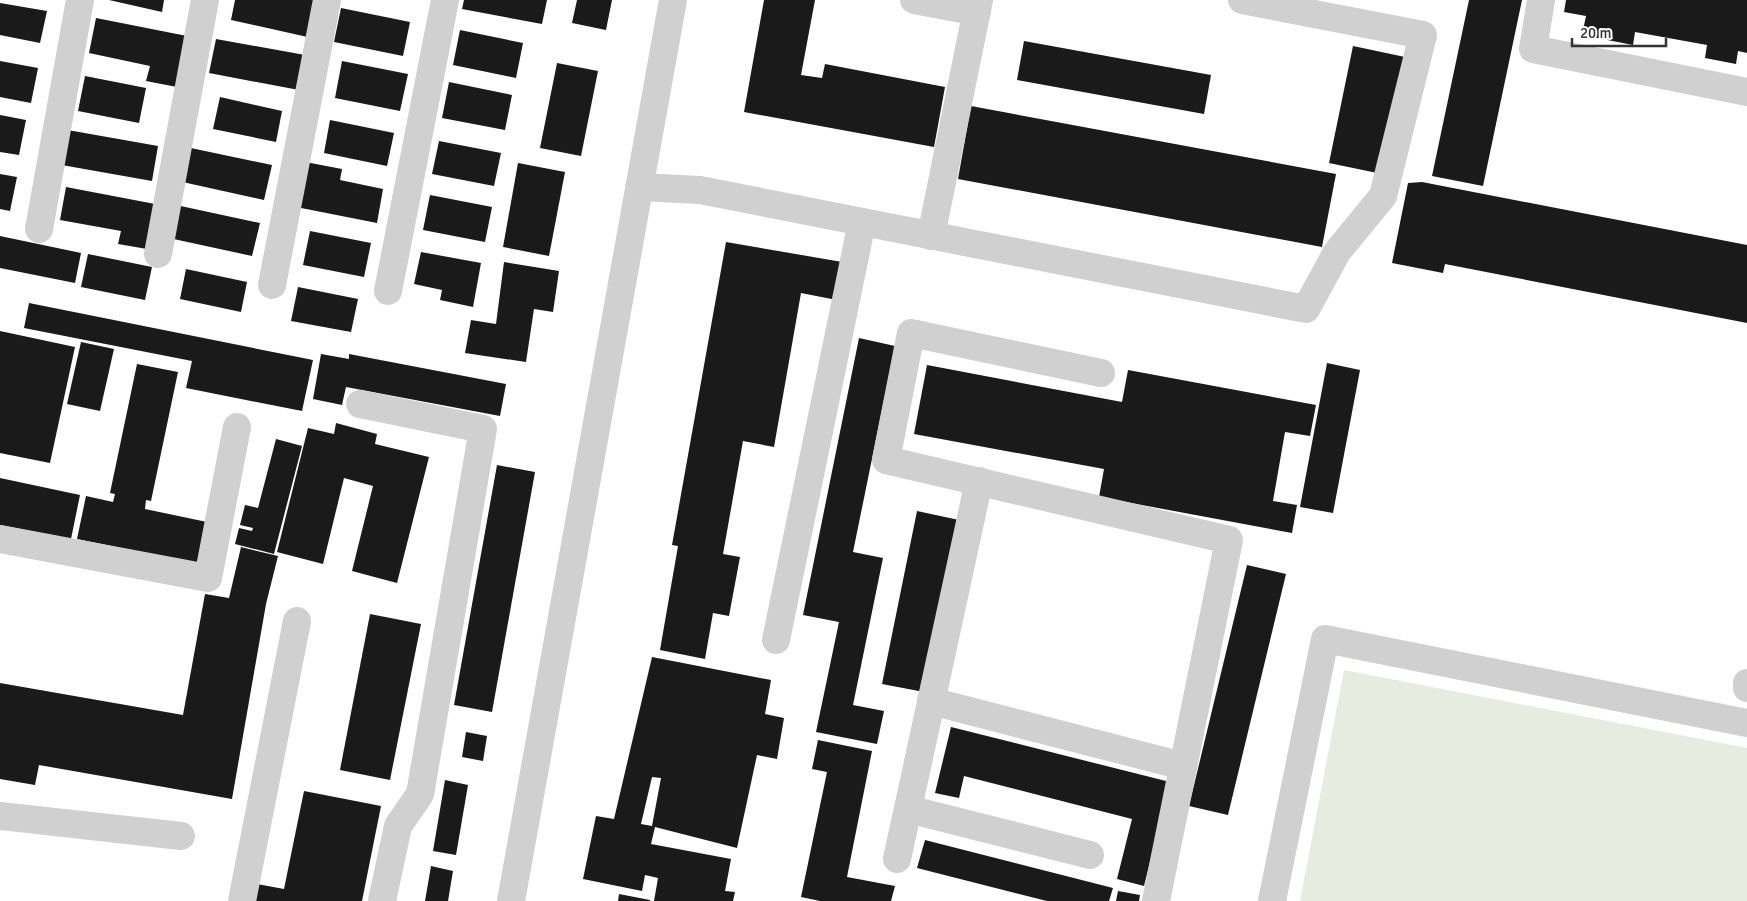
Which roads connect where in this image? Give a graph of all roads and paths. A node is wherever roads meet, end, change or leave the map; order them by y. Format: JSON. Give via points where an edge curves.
{"nodes":[{"id":1,"x":80,"y":0,"type":"edge"},
{"id":2,"x":205,"y":0,"type":"edge"},
{"id":3,"x":327,"y":0,"type":"edge"},
{"id":4,"x":444,"y":0,"type":"edge"},
{"id":5,"x":673,"y":0,"type":"edge"},
{"id":6,"x":914,"y":0,"type":"edge"},
{"id":7,"x":1242,"y":0,"type":"edge"},
{"id":8,"x":1541,"y":0,"type":"edge"},
{"id":9,"x":978,"y":6,"type":"edge"},
{"id":10,"x":1747,"y":92,"type":"edge"},
{"id":11,"x":639,"y":187,"type":"junction"},
{"id":12,"x":862,"y":222,"type":"junction"},
{"id":13,"x":39,"y":229,"type":"dead end"},
{"id":14,"x":931,"y":236,"type":"junction"},
{"id":15,"x":158,"y":254,"type":"dead end"},
{"id":16,"x":272,"y":285,"type":"dead end"},
{"id":17,"x":388,"y":291,"type":"dead end"},
{"id":18,"x":1102,"y":373,"type":"dead end"},
{"id":19,"x":360,"y":404,"type":"dead end"},
{"id":20,"x":237,"y":427,"type":"dead end"},
{"id":21,"x":979,"y":481,"type":"junction"},
{"id":22,"x":0,"y":539,"type":"edge"},
{"id":23,"x":297,"y":621,"type":"dead end"},
{"id":24,"x":776,"y":640,"type":"dead end"},
{"id":25,"x":1747,"y":683,"type":"edge"},
{"id":26,"x":1747,"y":688,"type":"edge"},
{"id":27,"x":931,"y":701,"type":"junction"},
{"id":28,"x":1747,"y":723,"type":"edge"},
{"id":29,"x":1183,"y":766,"type":"junction"},
{"id":30,"x":908,"y":809,"type":"junction"},
{"id":31,"x":0,"y":816,"type":"edge"},
{"id":32,"x":181,"y":836,"type":"dead end"},
{"id":33,"x":1090,"y":854,"type":"dead end"},
{"id":34,"x":897,"y":858,"type":"dead end"},
{"id":35,"x":242,"y":901,"type":"edge"},
{"id":36,"x":382,"y":901,"type":"edge"},
{"id":37,"x":511,"y":901,"type":"edge"},
{"id":38,"x":1156,"y":901,"type":"edge"},
{"id":39,"x":1272,"y":901,"type":"edge"}],
"edges":[{"from":1,"to":13,"type":"street"},
{"from":2,"to":15,"type":"street"},
{"from":3,"to":16,"type":"street"},
{"from":4,"to":17,"type":"street"},
{"from":5,"to":11,"type":"street"},
{"from":6,"to":9,"type":"street"},
{"from":7,"to":14,"type":"street","via":[[1423,34],[1382,196],[1337,252],[1306,309]]},
{"from":8,"to":10,"type":"street","via":[[1533,48]]},
{"from":9,"to":14,"type":"street"},
{"from":11,"to":12,"type":"street","via":[[700,190]]},
{"from":11,"to":37,"type":"street"},
{"from":12,"to":14,"type":"street"},
{"from":12,"to":24,"type":"street"},
{"from":18,"to":21,"type":"street","via":[[911,333],[886,460]]},
{"from":19,"to":36,"type":"street","via":[[483,429],[420,794],[398,826]]},
{"from":20,"to":22,"type":"street","via":[[208,578]]},
{"from":21,"to":27,"type":"street"},
{"from":21,"to":29,"type":"street","via":[[1228,540]]},
{"from":23,"to":35,"type":"street"},
{"from":25,"to":26,"type":"street"},
{"from":27,"to":29,"type":"street"},
{"from":27,"to":30,"type":"street"},
{"from":28,"to":39,"type":"street","via":[[1325,639]]},
{"from":29,"to":38,"type":"street"},
{"from":30,"to":33,"type":"street"},
{"from":30,"to":34,"type":"street"},
{"from":31,"to":32,"type":"street"}]}
